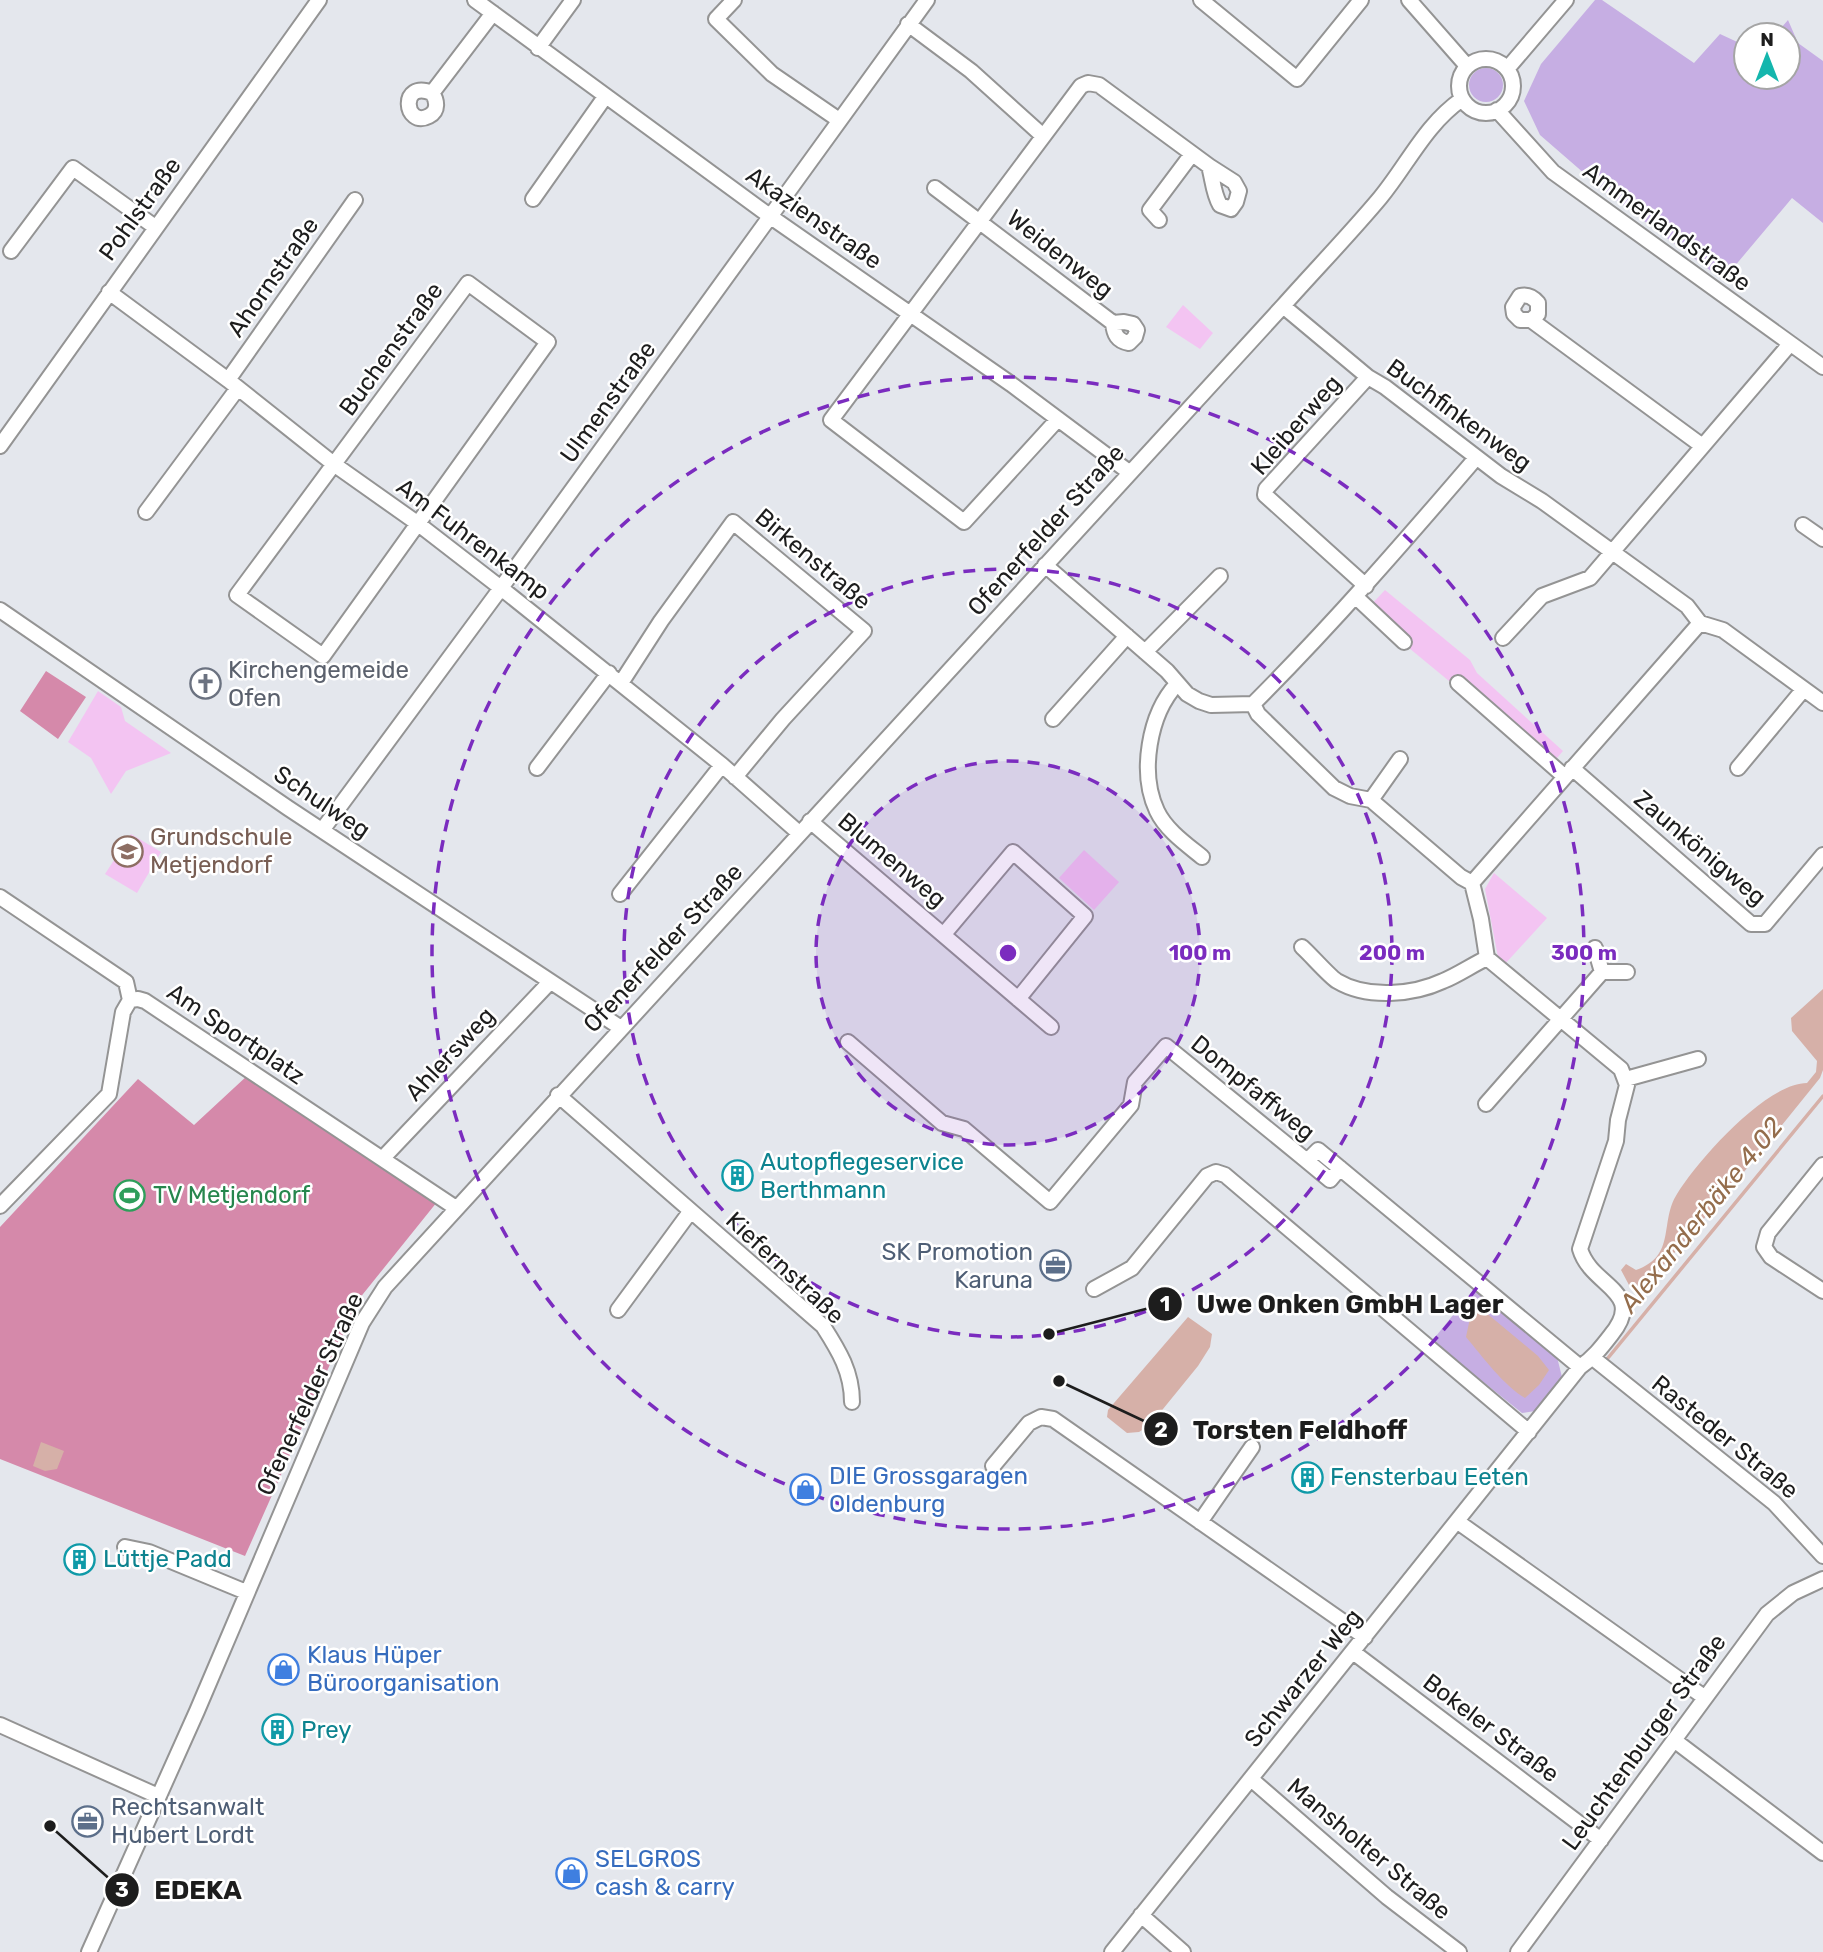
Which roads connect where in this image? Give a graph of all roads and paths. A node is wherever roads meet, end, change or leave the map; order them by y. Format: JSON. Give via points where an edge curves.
{"nodes":[{"id":1,"x":319,"y":0,"type":"edge"},
{"id":2,"x":475,"y":0,"type":"edge"},
{"id":3,"x":573,"y":0,"type":"edge"},
{"id":4,"x":734,"y":0,"type":"edge"},
{"id":5,"x":927,"y":0,"type":"edge"},
{"id":6,"x":1201,"y":0,"type":"edge"},
{"id":7,"x":1361,"y":0,"type":"edge"},
{"id":8,"x":1409,"y":0,"type":"edge"},
{"id":9,"x":1566,"y":0,"type":"edge"},
{"id":10,"x":493,"y":13,"type":"junction"},
{"id":11,"x":908,"y":24,"type":"junction"},
{"id":12,"x":538,"y":48,"type":"junction"},
{"id":13,"x":1467,"y":66,"type":"junction"},
{"id":14,"x":1507,"y":69,"type":"junction"},
{"id":15,"x":432,"y":93,"type":"dead end"},
{"id":16,"x":605,"y":97,"type":"junction"},
{"id":17,"x":1462,"y":99,"type":"junction"},
{"id":18,"x":1497,"y":110,"type":"junction"},
{"id":19,"x":839,"y":120,"type":"junction"},
{"id":20,"x":1042,"y":136,"type":"junction"},
{"id":21,"x":1192,"y":154,"type":"junction"},
{"id":22,"x":1209,"y":166,"type":"dead end"},
{"id":23,"x":935,"y":188,"type":"dead end"},
{"id":24,"x":533,"y":199,"type":"dead end"},
{"id":25,"x":355,"y":200,"type":"dead end"},
{"id":26,"x":771,"y":217,"type":"junction"},
{"id":27,"x":979,"y":220,"type":"junction"},
{"id":28,"x":1159,"y":220,"type":"dead end"},
{"id":29,"x":155,"y":228,"type":"junction"},
{"id":30,"x":10,"y":251,"type":"dead end"},
{"id":31,"x":109,"y":292,"type":"junction"},
{"id":32,"x":1283,"y":306,"type":"junction"},
{"id":33,"x":912,"y":314,"type":"junction"},
{"id":34,"x":1531,"y":320,"type":"dead end"},
{"id":35,"x":1113,"y":323,"type":"dead end"},
{"id":36,"x":1790,"y":344,"type":"junction"},
{"id":37,"x":1823,"y":367,"type":"edge"},
{"id":38,"x":1368,"y":377,"type":"junction"},
{"id":39,"x":233,"y":384,"type":"junction"},
{"id":40,"x":1058,"y":419,"type":"junction"},
{"id":41,"x":1701,"y":445,"type":"junction"},
{"id":42,"x":0,"y":446,"type":"edge"},
{"id":43,"x":1476,"y":458,"type":"junction"},
{"id":44,"x":335,"y":465,"type":"junction"},
{"id":45,"x":1129,"y":472,"type":"junction"},
{"id":46,"x":146,"y":512,"type":"dead end"},
{"id":47,"x":417,"y":523,"type":"junction"},
{"id":48,"x":1803,"y":525,"type":"dead end"},
{"id":49,"x":1823,"y":540,"type":"edge"},
{"id":50,"x":1612,"y":554,"type":"junction"},
{"id":51,"x":1045,"y":565,"type":"junction"},
{"id":52,"x":1220,"y":576,"type":"dead end"},
{"id":53,"x":501,"y":588,"type":"junction"},
{"id":54,"x":1361,"y":592,"type":"junction"},
{"id":55,"x":0,"y":610,"type":"edge"},
{"id":56,"x":1700,"y":624,"type":"junction"},
{"id":57,"x":1128,"y":636,"type":"junction"},
{"id":58,"x":1503,"y":638,"type":"dead end"},
{"id":59,"x":1404,"y":642,"type":"dead end"},
{"id":60,"x":1145,"y":652,"type":"junction"},
{"id":61,"x":609,"y":673,"type":"junction"},
{"id":62,"x":621,"y":683,"type":"junction"},
{"id":63,"x":1458,"y":683,"type":"dead end"},
{"id":64,"x":1177,"y":684,"type":"junction"},
{"id":65,"x":1803,"y":690,"type":"junction"},
{"id":66,"x":1823,"y":703,"type":"edge"},
{"id":67,"x":1253,"y":704,"type":"junction"},
{"id":68,"x":1053,"y":719,"type":"dead end"},
{"id":69,"x":1400,"y":760,"type":"dead end"},
{"id":70,"x":722,"y":765,"type":"junction"},
{"id":71,"x":537,"y":768,"type":"dead end"},
{"id":72,"x":1738,"y":768,"type":"dead end"},
{"id":73,"x":1568,"y":772,"type":"junction"},
{"id":74,"x":734,"y":777,"type":"junction"},
{"id":75,"x":1371,"y":800,"type":"junction"},
{"id":76,"x":810,"y":821,"type":"junction"},
{"id":77,"x":323,"y":829,"type":"junction"},
{"id":78,"x":799,"y":834,"type":"junction"},
{"id":79,"x":1823,"y":855,"type":"edge"},
{"id":80,"x":1202,"y":857,"type":"dead end"},
{"id":81,"x":1472,"y":883,"type":"junction"},
{"id":82,"x":620,"y":894,"type":"dead end"},
{"id":83,"x":0,"y":897,"type":"edge"},
{"id":84,"x":944,"y":934,"type":"junction"},
{"id":85,"x":1302,"y":947,"type":"dead end"},
{"id":86,"x":1595,"y":948,"type":"dead end"},
{"id":87,"x":1487,"y":958,"type":"junction"},
{"id":88,"x":1602,"y":972,"type":"junction"},
{"id":89,"x":1627,"y":972,"type":"dead end"},
{"id":90,"x":550,"y":982,"type":"junction"},
{"id":91,"x":1018,"y":999,"type":"junction"},
{"id":92,"x":130,"y":1000,"type":"junction"},
{"id":93,"x":1560,"y":1019,"type":"junction"},
{"id":94,"x":1051,"y":1027,"type":"dead end"},
{"id":95,"x":621,"y":1028,"type":"junction"},
{"id":96,"x":848,"y":1042,"type":"dead end"},
{"id":97,"x":1698,"y":1059,"type":"dead end"},
{"id":98,"x":1626,"y":1079,"type":"junction"},
{"id":99,"x":558,"y":1095,"type":"junction"},
{"id":100,"x":1486,"y":1104,"type":"dead end"},
{"id":101,"x":383,"y":1158,"type":"junction"},
{"id":102,"x":1823,"y":1165,"type":"edge"},
{"id":103,"x":0,"y":1206,"type":"edge"},
{"id":104,"x":457,"y":1208,"type":"junction"},
{"id":105,"x":690,"y":1212,"type":"junction"},
{"id":106,"x":1094,"y":1289,"type":"dead end"},
{"id":107,"x":1823,"y":1291,"type":"edge"},
{"id":108,"x":618,"y":1310,"type":"dead end"},
{"id":109,"x":1593,"y":1358,"type":"junction"},
{"id":110,"x":1580,"y":1367,"type":"junction"},
{"id":111,"x":852,"y":1402,"type":"dead end"},
{"id":112,"x":1529,"y":1432,"type":"junction"},
{"id":113,"x":1252,"y":1447,"type":"dead end"},
{"id":114,"x":993,"y":1466,"type":"dead end"},
{"id":115,"x":1200,"y":1522,"type":"junction"},
{"id":116,"x":1458,"y":1522,"type":"junction"},
{"id":117,"x":125,"y":1547,"type":"dead end"},
{"id":118,"x":1823,"y":1556,"type":"edge"},
{"id":119,"x":1823,"y":1579,"type":"edge"},
{"id":120,"x":246,"y":1592,"type":"junction"},
{"id":121,"x":1365,"y":1637,"type":"junction"},
{"id":122,"x":1353,"y":1652,"type":"junction"},
{"id":123,"x":1704,"y":1697,"type":"junction"},
{"id":124,"x":0,"y":1726,"type":"edge"},
{"id":125,"x":1674,"y":1740,"type":"junction"},
{"id":126,"x":1251,"y":1779,"type":"junction"},
{"id":127,"x":158,"y":1796,"type":"junction"},
{"id":128,"x":1601,"y":1840,"type":"junction"},
{"id":129,"x":1823,"y":1853,"type":"edge"},
{"id":130,"x":1142,"y":1915,"type":"junction"},
{"id":131,"x":89,"y":1952,"type":"edge"},
{"id":132,"x":1112,"y":1952,"type":"edge"},
{"id":133,"x":1183,"y":1952,"type":"edge"},
{"id":134,"x":1459,"y":1952,"type":"edge"},
{"id":135,"x":1518,"y":1952,"type":"edge"}],
"edges":[{"from":1,"to":29,"type":"street","name":"Pohlstraße"},
{"from":2,"to":10,"type":"street","name":"Akazienstraße"},
{"from":3,"to":12,"type":"street"},
{"from":4,"to":19,"type":"street","via":[[716,19],[772,74]]},
{"from":5,"to":11,"type":"street","name":"Ulmenstraße"},
{"from":6,"to":7,"type":"street","via":[[1297,79]]},
{"from":8,"to":13,"type":"street"},
{"from":9,"to":14,"type":"street"},
{"from":10,"to":12,"type":"street","name":"Akazienstraße"},
{"from":10,"to":15,"type":"street"},
{"from":11,"to":19,"type":"street","name":"Ulmenstraße"},
{"from":11,"to":20,"type":"street","via":[[971,71]]},
{"from":12,"to":16,"type":"street","name":"Akazienstraße"},
{"from":13,"to":14,"type":"street","via":[[1488,59]]},
{"from":13,"to":17,"type":"street","via":[[1458,85]]},
{"from":14,"to":18,"type":"street","via":[[1512,92]]},
{"from":16,"to":24,"type":"street"},
{"from":16,"to":26,"type":"street","name":"Akazienstraße"},
{"from":17,"to":18,"type":"street","via":[[1474,110]]},
{"from":17,"to":32,"type":"street","name":"Ofenerfelder Straße","via":[[1417,143],[1381,197]]},
{"from":18,"to":36,"type":"street","name":"Ammerlandstraße","via":[[1553,172]]},
{"from":19,"to":26,"type":"street","name":"Ulmenstraße"},
{"from":20,"to":21,"type":"street","via":[[1077,89],[1088,83],[1098,85]]},
{"from":20,"to":27,"type":"street"},
{"from":21,"to":22,"type":"street"},
{"from":21,"to":28,"type":"street","via":[[1150,210]]},
{"from":23,"to":27,"type":"street","name":"Weidenweg"},
{"from":25,"to":39,"type":"street","name":"Ahornstraße"},
{"from":26,"to":33,"type":"street","name":"Akazienstraße"},
{"from":26,"to":53,"type":"street","name":"Ulmenstraße"},
{"from":27,"to":33,"type":"street"},
{"from":27,"to":35,"type":"street","name":"Weidenweg"},
{"from":29,"to":30,"type":"street","via":[[73,167]]},
{"from":29,"to":31,"type":"street","name":"Pohlstraße"},
{"from":31,"to":39,"type":"street","name":"Am Fuhrenkamp"},
{"from":31,"to":42,"type":"street","name":"Pohlstraße"},
{"from":32,"to":38,"type":"street","name":"Buchfinkenweg"},
{"from":32,"to":45,"type":"street","name":"Ofenerfelder Straße"},
{"from":33,"to":40,"type":"street","name":"Akazienstraße"},
{"from":33,"to":40,"type":"street","via":[[831,420],[964,522]]},
{"from":34,"to":41,"type":"street"},
{"from":36,"to":37,"type":"street","name":"Ammerlandstraße"},
{"from":36,"to":41,"type":"street"},
{"from":38,"to":43,"type":"street","name":"Buchfinkenweg"},
{"from":38,"to":54,"type":"street","name":"Kleiberweg","via":[[1265,495]]},
{"from":39,"to":44,"type":"street","name":"Am Fuhrenkamp"},
{"from":39,"to":46,"type":"street","name":"Ahornstraße"},
{"from":40,"to":45,"type":"street","name":"Akazienstraße"},
{"from":41,"to":50,"type":"street"},
{"from":43,"to":50,"type":"street","name":"Buchfinkenweg"},
{"from":43,"to":54,"type":"street"},
{"from":44,"to":47,"type":"street","name":"Am Fuhrenkamp"},
{"from":44,"to":47,"type":"street","via":[[237,595],[323,656]]},
{"from":44,"to":47,"type":"street","name":"Buchenstraße","via":[[468,283],[548,342]]},
{"from":45,"to":51,"type":"street","name":"Ofenerfelder Straße"},
{"from":47,"to":53,"type":"street","name":"Am Fuhrenkamp"},
{"from":48,"to":49,"type":"street"},
{"from":50,"to":56,"type":"street","name":"Buchfinkenweg","via":[[1687,606]]},
{"from":50,"to":58,"type":"street","via":[[1590,578],[1542,596]]},
{"from":51,"to":57,"type":"street"},
{"from":51,"to":76,"type":"street","name":"Ofenerfelder Straße"},
{"from":52,"to":60,"type":"street"},
{"from":53,"to":61,"type":"street","name":"Am Fuhrenkamp"},
{"from":53,"to":77,"type":"street","name":"Ulmenstraße"},
{"from":54,"to":59,"type":"street"},
{"from":54,"to":67,"type":"street"},
{"from":55,"to":77,"type":"street","name":"Schulweg"},
{"from":56,"to":65,"type":"street","via":[[1723,630]]},
{"from":56,"to":73,"type":"street"},
{"from":57,"to":60,"type":"street"},
{"from":57,"to":68,"type":"street"},
{"from":60,"to":64,"type":"street"},
{"from":61,"to":62,"type":"street","name":"Am Fuhrenkamp"},
{"from":61,"to":71,"type":"street"},
{"from":62,"to":70,"type":"street","name":"Am Fuhrenkamp"},
{"from":62,"to":74,"type":"street","name":"Birkenstraße","via":[[733,522],[863,631]]},
{"from":63,"to":73,"type":"street","name":"Zaunkönigweg"},
{"from":64,"to":67,"type":"street","via":[[1211,705]]},
{"from":64,"to":80,"type":"street","via":[[1155,726],[1148,760],[1149,786],[1157,812]]},
{"from":65,"to":66,"type":"street"},
{"from":65,"to":72,"type":"street"},
{"from":67,"to":75,"type":"street","via":[[1334,788]]},
{"from":69,"to":75,"type":"street"},
{"from":70,"to":74,"type":"street","name":"Am Fuhrenkamp"},
{"from":70,"to":82,"type":"street"},
{"from":73,"to":79,"type":"street","name":"Zaunkönigweg","via":[[1751,924],[1765,924]]},
{"from":73,"to":81,"type":"street"},
{"from":74,"to":78,"type":"street","name":"Am Fuhrenkamp"},
{"from":75,"to":81,"type":"street"},
{"from":76,"to":78,"type":"street","name":"Ofenerfelder Straße"},
{"from":76,"to":84,"type":"street","name":"Blumenweg"},
{"from":77,"to":90,"type":"street","name":"Schulweg"},
{"from":78,"to":95,"type":"street","name":"Ofenerfelder Straße"},
{"from":81,"to":87,"type":"street"},
{"from":83,"to":92,"type":"street","via":[[126,982]]},
{"from":84,"to":91,"type":"street","name":"Blumenweg"},
{"from":84,"to":91,"type":"street","name":"Blumenweg","via":[[1013,852],[1084,916]]},
{"from":85,"to":87,"type":"street","via":[[1335,981],[1378,992],[1413,991],[1442,982]]},
{"from":86,"to":88,"type":"street"},
{"from":87,"to":93,"type":"street"},
{"from":88,"to":89,"type":"street"},
{"from":88,"to":93,"type":"street"},
{"from":90,"to":95,"type":"street","name":"Schulweg"},
{"from":90,"to":101,"type":"street","name":"Ahlersweg"},
{"from":91,"to":94,"type":"street","name":"Blumenweg"},
{"from":92,"to":101,"type":"street","name":"Am Sportplatz","via":[[145,1001]]},
{"from":92,"to":103,"type":"street","name":"Am Sportplatz","via":[[123,1012],[109,1094]]},
{"from":93,"to":98,"type":"street","via":[[1621,1069]]},
{"from":93,"to":100,"type":"street"},
{"from":95,"to":99,"type":"street","name":"Ofenerfelder Straße"},
{"from":96,"to":110,"type":"street","name":"Dompfaffweg","via":[[942,1124],[964,1129],[1050,1202],[1131,1105],[1135,1082],[1166,1046],[1330,1180],[1340,1168]]},
{"from":97,"to":98,"type":"street"},
{"from":98,"to":109,"type":"street","name":"Schwarzer Weg","via":[[1616,1141],[1580,1249],[1587,1266],[1619,1296],[1624,1309],[1621,1324]]},
{"from":99,"to":104,"type":"street","name":"Ofenerfelder Straße"},
{"from":99,"to":105,"type":"street","name":"Kiefernstraße"},
{"from":101,"to":104,"type":"street","name":"Am Sportplatz"},
{"from":102,"to":107,"type":"street","via":[[1768,1233],[1764,1247],[1771,1257]]},
{"from":104,"to":120,"type":"street","name":"Ofenerfelder Straße","via":[[385,1287],[362,1323]]},
{"from":105,"to":108,"type":"street","name":"Kiefernstraße"},
{"from":105,"to":111,"type":"street","name":"Kiefernstraße","via":[[822,1326],[843,1357]]},
{"from":106,"to":112,"type":"street","via":[[1132,1268],[1216,1172]]},
{"from":109,"to":110,"type":"street","name":"Schwarzer Weg"},
{"from":109,"to":118,"type":"street","name":"Rasteder Straße","via":[[1774,1503]]},
{"from":110,"to":112,"type":"street","name":"Schwarzer Weg"},
{"from":112,"to":116,"type":"street","name":"Schwarzer Weg"},
{"from":113,"to":115,"type":"street"},
{"from":114,"to":115,"type":"street","via":[[1029,1423],[1041,1417],[1053,1419]]},
{"from":115,"to":121,"type":"street"},
{"from":116,"to":121,"type":"street","name":"Schwarzer Weg"},
{"from":116,"to":123,"type":"street"},
{"from":117,"to":120,"type":"street","via":[[149,1552]]},
{"from":119,"to":123,"type":"street","name":"Leuchtenburger Straße","via":[[1793,1593],[1767,1614]]},
{"from":120,"to":127,"type":"street","name":"Ofenerfelder Straße"},
{"from":121,"to":122,"type":"street","name":"Schwarzer Weg"},
{"from":122,"to":126,"type":"street","name":"Schwarzer Weg"},
{"from":122,"to":128,"type":"street","name":"Bokeler Straße"},
{"from":123,"to":125,"type":"street","name":"Leuchtenburger Straße"},
{"from":124,"to":127,"type":"street"},
{"from":125,"to":128,"type":"street","name":"Leuchtenburger Straße"},
{"from":125,"to":129,"type":"street"},
{"from":126,"to":130,"type":"street","name":"Schwarzer Weg"},
{"from":126,"to":134,"type":"street","name":"Mansholter Straße","via":[[1387,1897]]},
{"from":127,"to":131,"type":"street","name":"Ofenerfelder Straße"},
{"from":128,"to":135,"type":"street","name":"Leuchtenburger Straße"},
{"from":130,"to":132,"type":"street","name":"Schwarzer Weg"},
{"from":130,"to":133,"type":"street"}]}
